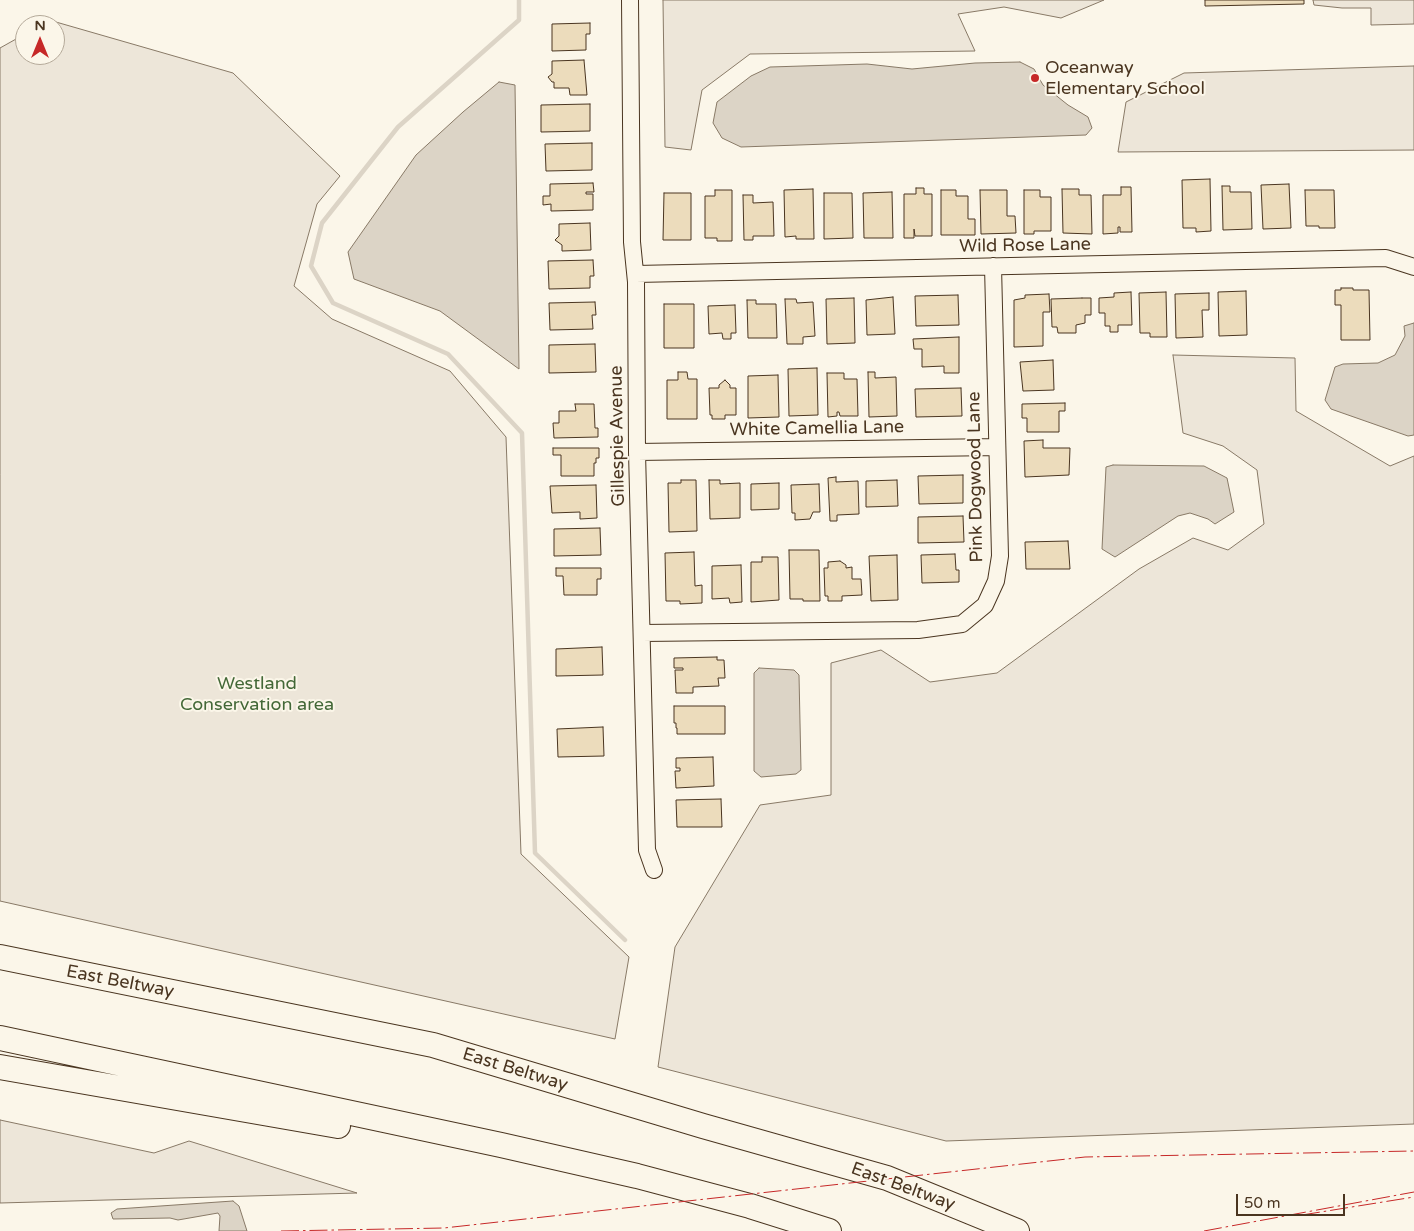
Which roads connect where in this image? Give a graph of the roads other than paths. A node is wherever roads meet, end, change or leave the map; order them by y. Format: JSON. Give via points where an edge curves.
{"nodes":[{"id":1,"x":630,"y":0,"type":"edge"},
{"id":2,"x":993,"y":266,"type":"junction"},
{"id":3,"x":1414,"y":267,"type":"edge"},
{"id":4,"x":636,"y":274,"type":"junction"},
{"id":5,"x":997,"y":447,"type":"junction"},
{"id":6,"x":637,"y":452,"type":"junction"},
{"id":7,"x":642,"y":633,"type":"junction"},
{"id":8,"x":654,"y":870,"type":"dead end"},
{"id":9,"x":0,"y":941,"type":"edge"},
{"id":10,"x":0,"y":957,"type":"edge"},
{"id":11,"x":0,"y":1038,"type":"edge"},
{"id":12,"x":433,"y":1045,"type":"junction"},
{"id":13,"x":0,"y":1067,"type":"edge"},
{"id":14,"x":502,"y":1145,"type":"junction"},
{"id":15,"x":828,"y":1231,"type":"edge"},
{"id":16,"x":1017,"y":1231,"type":"edge"}],
"edges":[{"from":1,"to":4,"type":"street","name":"Gillespie Avenue","via":[[632,242]]},
{"from":2,"to":3,"type":"street","name":"Wild Rose Lane","via":[[1386,258]]},
{"from":2,"to":4,"type":"street","name":"Wild Rose Lane"},
{"from":2,"to":5,"type":"street","name":"Pink Dogwood Lane"},
{"from":4,"to":6,"type":"street","name":"Gillespie Avenue"},
{"from":5,"to":6,"type":"street","name":"White Camellia Lane"},
{"from":5,"to":7,"type":"street","name":"Pink Dogwood Lane","via":[[1000,556],[996,581],[985,605],[962,624],[918,630]]},
{"from":6,"to":7,"type":"street","name":"Gillespie Avenue"},
{"from":7,"to":8,"type":"street","name":"Gillespie Avenue","via":[[647,850]]},
{"from":9,"to":12,"type":"highway"},
{"from":10,"to":12,"type":"highway","name":"East Beltway"},
{"from":11,"to":14,"type":"highway"},
{"from":12,"to":16,"type":"highway","name":"East Beltway","via":[[887,1178]]},
{"from":13,"to":14,"type":"highway","via":[[341,1126],[427,1139]]},
{"from":14,"to":15,"type":"highway","via":[[701,1192]]}]}
